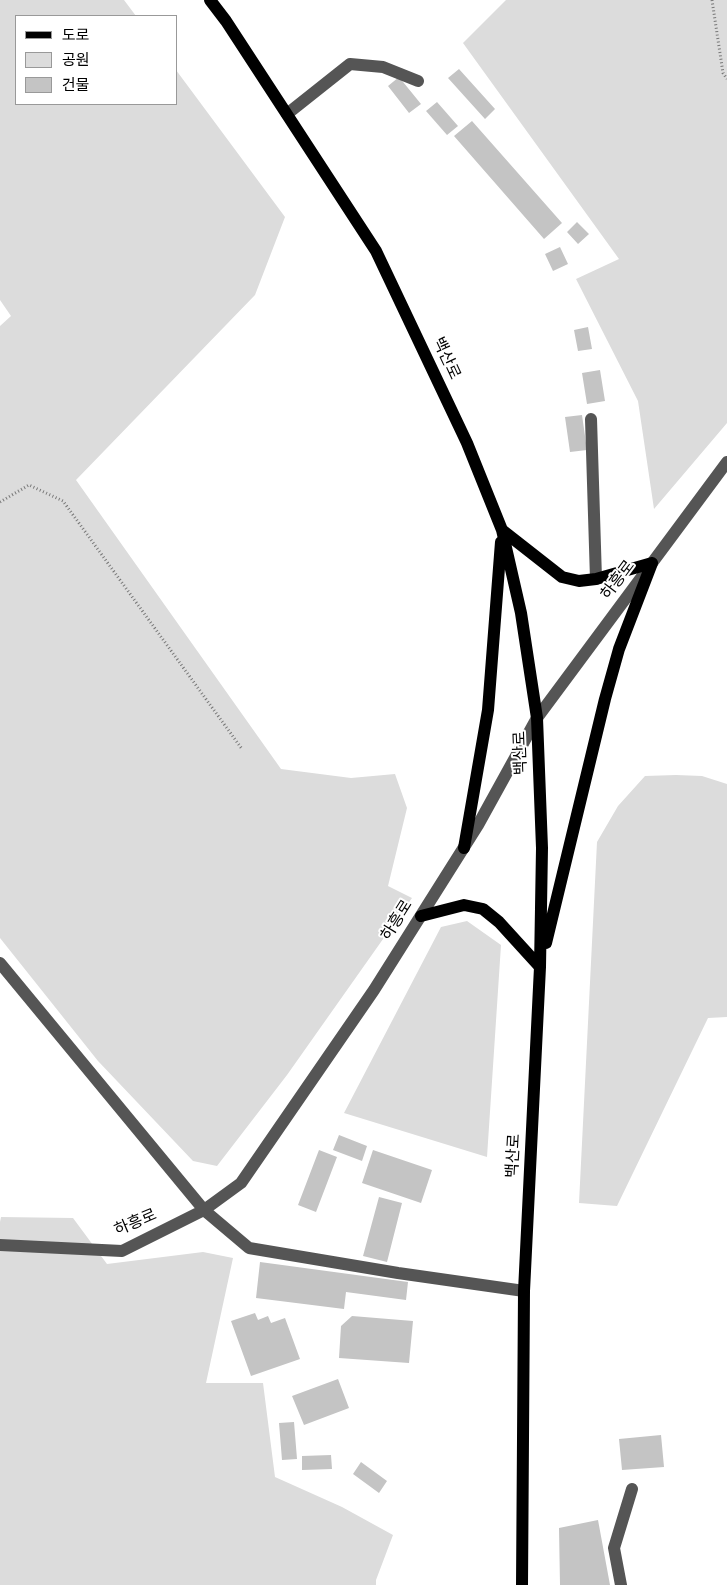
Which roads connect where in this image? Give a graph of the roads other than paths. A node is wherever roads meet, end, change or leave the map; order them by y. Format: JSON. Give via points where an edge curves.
{"nodes":[{"id":1,"x":210,"y":0,"type":"edge"},
{"id":2,"x":418,"y":80,"type":"dead end"},
{"id":3,"x":287,"y":114,"type":"junction"},
{"id":4,"x":591,"y":419,"type":"dead end"},
{"id":5,"x":727,"y":462,"type":"edge"},
{"id":6,"x":502,"y":530,"type":"junction"},
{"id":7,"x":652,"y":563,"type":"junction"},
{"id":8,"x":596,"y":580,"type":"junction"},
{"id":9,"x":537,"y":718,"type":"junction"},
{"id":10,"x":464,"y":848,"type":"junction"},
{"id":11,"x":421,"y":916,"type":"junction"},
{"id":12,"x":0,"y":963,"type":"edge"},
{"id":13,"x":540,"y":967,"type":"junction"},
{"id":14,"x":204,"y":1210,"type":"junction"},
{"id":15,"x":0,"y":1246,"type":"edge"},
{"id":16,"x":524,"y":1291,"type":"junction"},
{"id":17,"x":632,"y":1488,"type":"dead end"},
{"id":18,"x":522,"y":1585,"type":"edge"},
{"id":19,"x":621,"y":1585,"type":"edge"}],
"edges":[{"from":1,"to":3,"type":"main road","name":"백산로"},
{"from":2,"to":3,"type":"street","via":[[383,67],[350,64]]},
{"from":3,"to":6,"type":"main road","name":"백산로","via":[[376,252],[467,443]]},
{"from":4,"to":8,"type":"street"},
{"from":5,"to":7,"type":"street","name":"하흥로"},
{"from":6,"to":8,"type":"main road","via":[[562,577]]},
{"from":6,"to":9,"type":"main road","name":"백산로","via":[[521,613]]},
{"from":6,"to":10,"type":"main road","via":[[488,710]]},
{"from":7,"to":8,"type":"main road"},
{"from":7,"to":9,"type":"street","name":"하흥로"},
{"from":7,"to":13,"type":"main road","via":[[605,699]]},
{"from":9,"to":10,"type":"street","name":"하흥로"},
{"from":9,"to":13,"type":"main road","name":"백산로","via":[[542,848]]},
{"from":10,"to":11,"type":"street","name":"하흥로"},
{"from":11,"to":13,"type":"main road","via":[[464,905],[483,909]]},
{"from":11,"to":14,"type":"street","name":"하흥로","via":[[241,1184]]},
{"from":12,"to":14,"type":"street"},
{"from":13,"to":16,"type":"main road","name":"백산로"},
{"from":14,"to":15,"type":"street","name":"하흥로","via":[[122,1251]]},
{"from":14,"to":16,"type":"street","via":[[249,1248]]},
{"from":16,"to":18,"type":"main road","name":"백산로"},
{"from":17,"to":19,"type":"street","via":[[614,1548]]}]}
